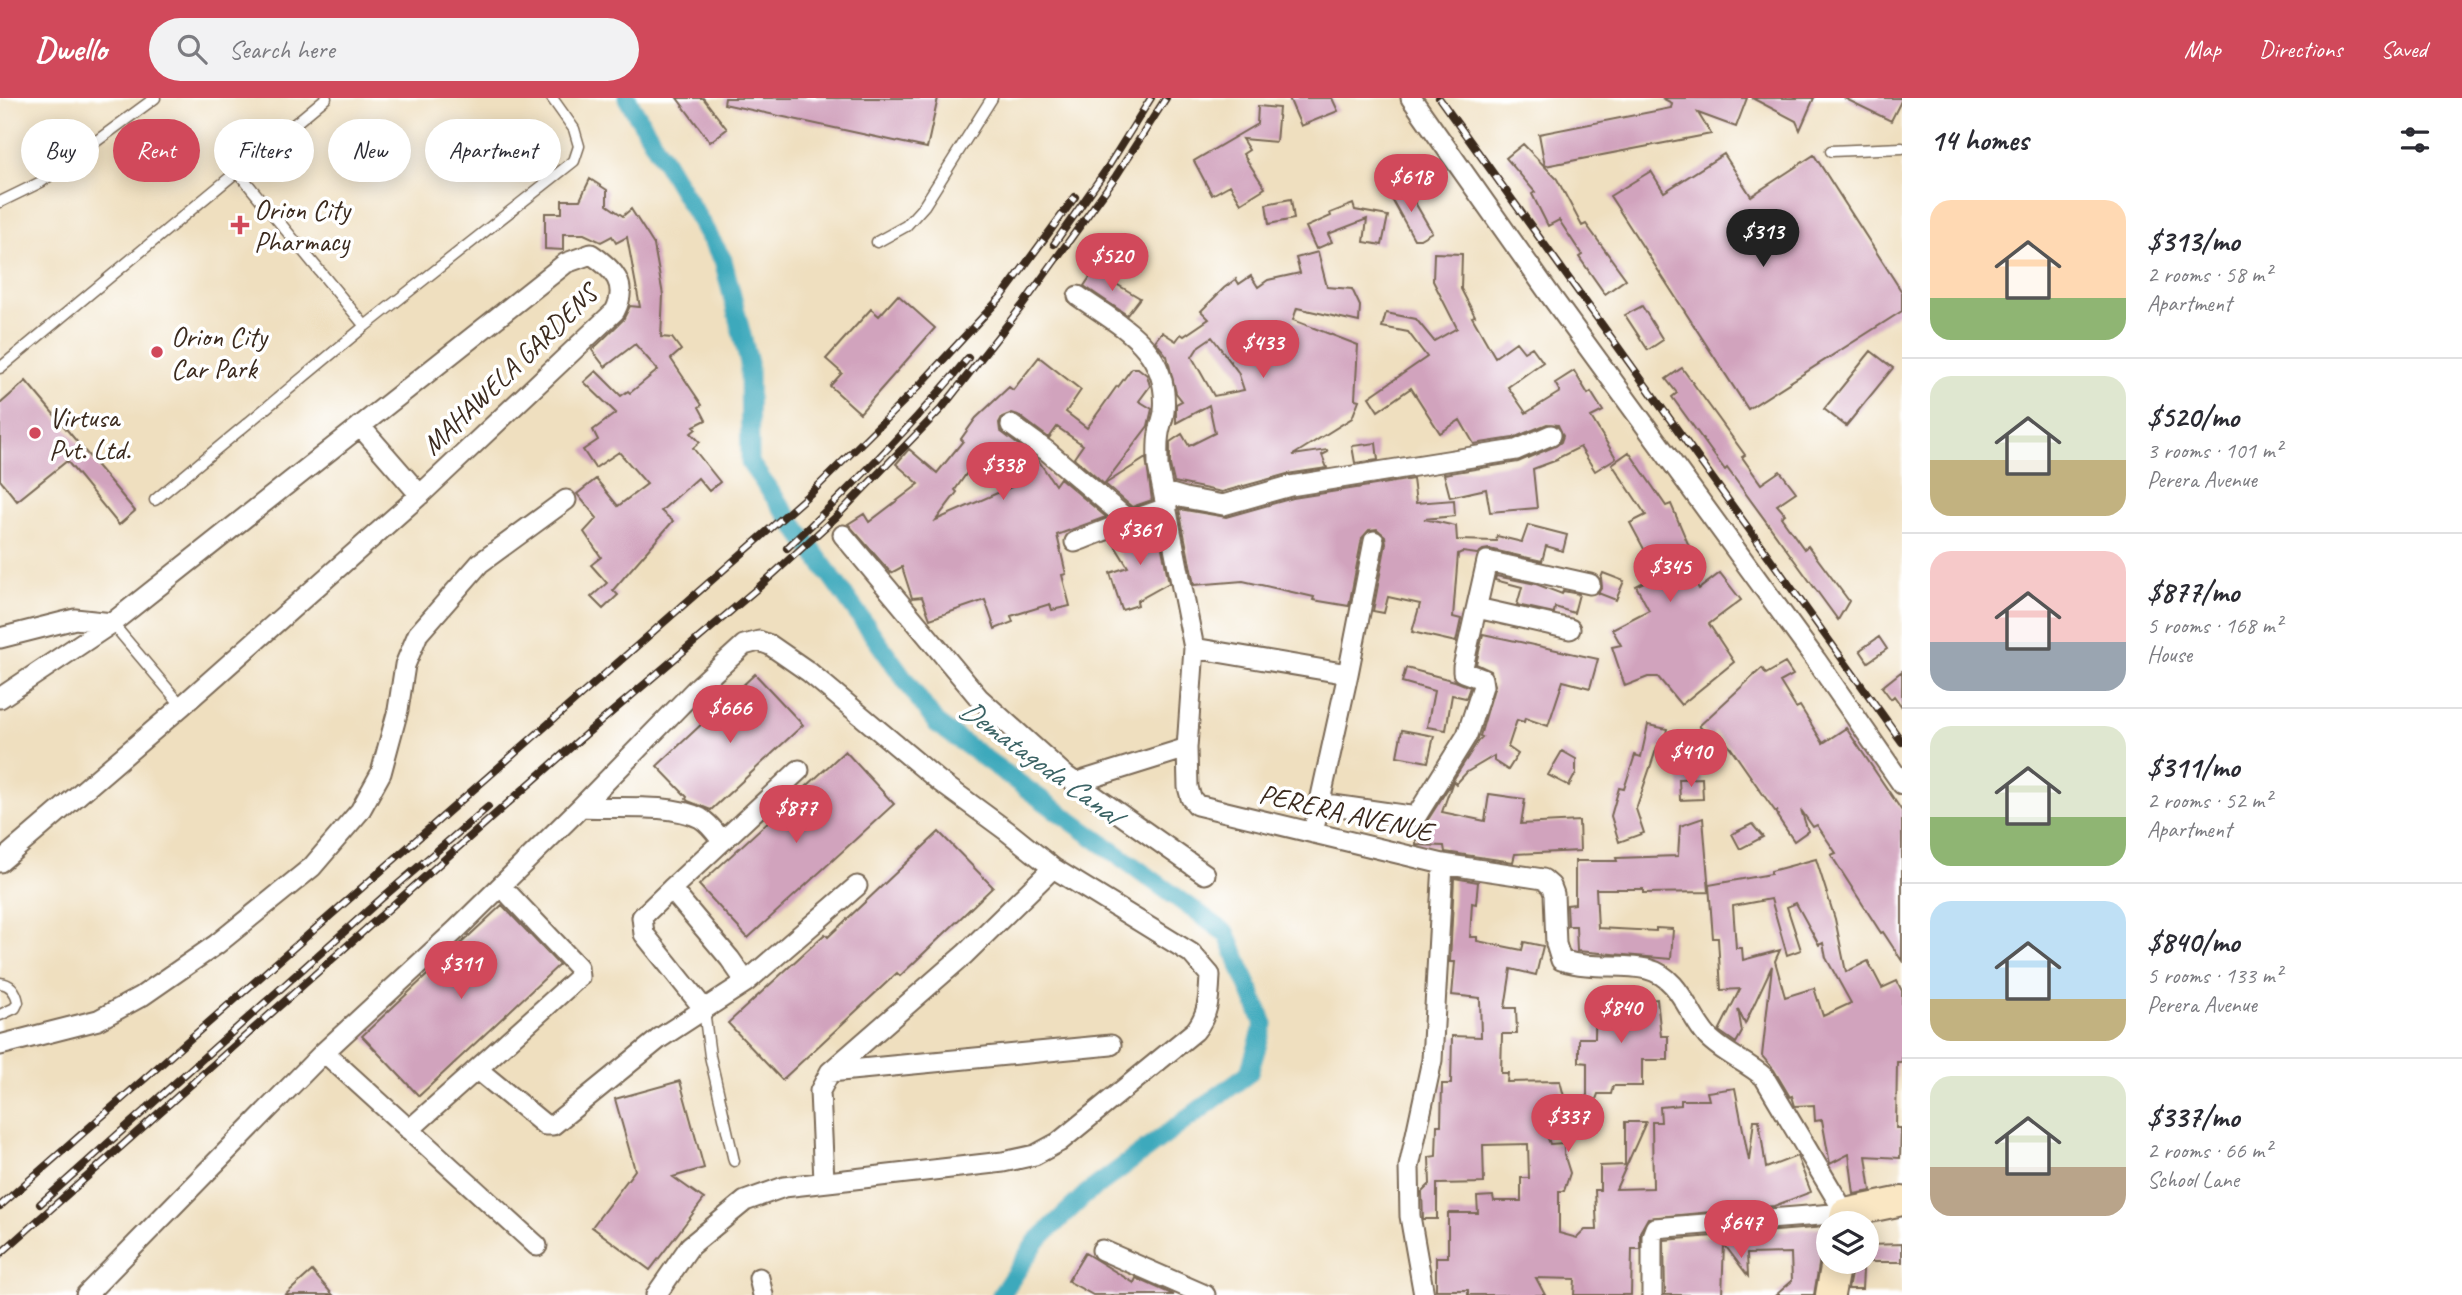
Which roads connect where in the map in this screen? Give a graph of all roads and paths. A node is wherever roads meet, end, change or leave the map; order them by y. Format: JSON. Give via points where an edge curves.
{"nodes":[{"id":1,"x":155,"y":98,"type":"edge"},
{"id":2,"x":326,"y":98,"type":"edge"},
{"id":3,"x":552,"y":98,"type":"edge"},
{"id":4,"x":992,"y":98,"type":"edge"},
{"id":5,"x":1411,"y":98,"type":"edge"},
{"id":6,"x":301,"y":119,"type":"edge"},
{"id":7,"x":1902,"y":148,"type":"edge"},
{"id":8,"x":1831,"y":151,"type":"dead end"},
{"id":9,"x":225,"y":182,"type":"edge"},
{"id":10,"x":245,"y":182,"type":"edge"},
{"id":11,"x":0,"y":202,"type":"edge"},
{"id":12,"x":877,"y":242,"type":"dead end"},
{"id":13,"x":1077,"y":296,"type":"dead end"},
{"id":14,"x":365,"y":326,"type":"junction"},
{"id":15,"x":0,"y":368,"type":"edge"},
{"id":16,"x":1011,"y":425,"type":"dead end"},
{"id":17,"x":360,"y":426,"type":"junction"},
{"id":18,"x":1551,"y":435,"type":"dead end"},
{"id":19,"x":420,"y":495,"type":"junction"},
{"id":20,"x":155,"y":499,"type":"dead end"},
{"id":21,"x":566,"y":499,"type":"dead end"},
{"id":22,"x":1166,"y":500,"type":"junction"},
{"id":23,"x":1128,"y":520,"type":"junction"},
{"id":24,"x":842,"y":535,"type":"dead end"},
{"id":25,"x":1074,"y":541,"type":"dead end"},
{"id":26,"x":1374,"y":541,"type":"dead end"},
{"id":27,"x":1590,"y":584,"type":"dead end"},
{"id":28,"x":1477,"y":608,"type":"junction"},
{"id":29,"x":112,"y":623,"type":"junction"},
{"id":30,"x":1570,"y":629,"type":"dead end"},
{"id":31,"x":0,"y":638,"type":"edge"},
{"id":32,"x":1194,"y":648,"type":"junction"},
{"id":33,"x":1348,"y":674,"type":"junction"},
{"id":34,"x":0,"y":698,"type":"edge"},
{"id":35,"x":182,"y":706,"type":"junction"},
{"id":36,"x":1188,"y":748,"type":"junction"},
{"id":37,"x":799,"y":770,"type":"dead end"},
{"id":38,"x":1078,"y":782,"type":"junction"},
{"id":39,"x":1902,"y":784,"type":"edge"},
{"id":40,"x":1319,"y":803,"type":"junction"},
{"id":41,"x":581,"y":807,"type":"junction"},
{"id":42,"x":1313,"y":833,"type":"junction"},
{"id":43,"x":722,"y":841,"type":"junction"},
{"id":44,"x":0,"y":862,"type":"edge"},
{"id":45,"x":1443,"y":864,"type":"junction"},
{"id":46,"x":1053,"y":868,"type":"junction"},
{"id":47,"x":1205,"y":874,"type":"dead end"},
{"id":48,"x":500,"y":886,"type":"junction"},
{"id":49,"x":857,"y":886,"type":"dead end"},
{"id":50,"x":671,"y":889,"type":"junction"},
{"id":51,"x":746,"y":982,"type":"junction"},
{"id":52,"x":0,"y":983,"type":"edge"},
{"id":53,"x":704,"y":1009,"type":"junction"},
{"id":54,"x":0,"y":1015,"type":"edge"},
{"id":55,"x":0,"y":1045,"type":"edge"},
{"id":56,"x":1111,"y":1045,"type":"dead end"},
{"id":57,"x":324,"y":1052,"type":"junction"},
{"id":58,"x":477,"y":1069,"type":"junction"},
{"id":59,"x":830,"y":1072,"type":"junction"},
{"id":60,"x":410,"y":1130,"type":"junction"},
{"id":61,"x":734,"y":1161,"type":"dead end"},
{"id":62,"x":824,"y":1181,"type":"junction"},
{"id":63,"x":1902,"y":1201,"type":"edge"},
{"id":64,"x":1840,"y":1211,"type":"edge"},
{"id":65,"x":1868,"y":1211,"type":"edge"},
{"id":66,"x":1816,"y":1219,"type":"edge"},
{"id":67,"x":537,"y":1246,"type":"dead end"},
{"id":68,"x":1102,"y":1250,"type":"dead end"},
{"id":69,"x":1834,"y":1274,"type":"edge"},
{"id":70,"x":86,"y":1295,"type":"edge"},
{"id":71,"x":656,"y":1295,"type":"edge"},
{"id":72,"x":1205,"y":1295,"type":"edge"},
{"id":73,"x":1424,"y":1295,"type":"edge"},
{"id":74,"x":1652,"y":1295,"type":"edge"},
{"id":75,"x":1830,"y":1295,"type":"edge"}],
"edges":[{"from":1,"to":11,"type":"lane","via":[[41,182]]},
{"from":2,"to":6,"type":"lane"},
{"from":3,"to":14,"type":"lane","via":[[579,146],[574,161]]},
{"from":4,"to":12,"type":"lane","via":[[924,206],[906,226]]},
{"from":5,"to":39,"type":"street"},
{"from":7,"to":8,"type":"lane"},
{"from":9,"to":15,"type":"lane"},
{"from":10,"to":14,"type":"lane"},
{"from":13,"to":22,"type":"street","name":"PERERA AVENUE","via":[[1134,334],[1161,373],[1164,411],[1158,466]]},
{"from":14,"to":20,"type":"lane"},
{"from":16,"to":23,"type":"street"},
{"from":17,"to":19,"type":"street"},
{"from":17,"to":19,"type":"street","name":"MAHAWELA GARDENS","via":[[566,263],[591,254],[607,265],[620,289],[615,311]]},
{"from":17,"to":29,"type":"street","name":"MAHAWELA GARDENS"},
{"from":18,"to":22,"type":"street","via":[[1517,450],[1290,486],[1223,505],[1185,498]]},
{"from":19,"to":35,"type":"street","name":"MAHAWELA GARDENS"},
{"from":21,"to":55,"type":"street","via":[[480,563],[418,634],[405,665],[381,774],[360,811],[312,867],[217,944],[142,996],[99,1020]]},
{"from":22,"to":23,"type":"street"},
{"from":22,"to":32,"type":"street","name":"PERERA AVENUE"},
{"from":23,"to":25,"type":"street"},
{"from":24,"to":38,"type":"street","via":[[979,698]]},
{"from":26,"to":33,"type":"street"},
{"from":27,"to":28,"type":"street","via":[[1487,561]]},
{"from":28,"to":30,"type":"street"},
{"from":28,"to":40,"type":"street","via":[[1463,672],[1482,679],[1483,686],[1467,735],[1417,815]]},
{"from":29,"to":31,"type":"street","via":[[75,619]]},
{"from":29,"to":34,"type":"street","name":"MAHAWELA GARDENS"},
{"from":29,"to":35,"type":"lane"},
{"from":32,"to":33,"type":"street"},
{"from":32,"to":36,"type":"street","name":"PERERA AVENUE"},
{"from":33,"to":40,"type":"street"},
{"from":35,"to":44,"type":"street","name":"MAHAWELA GARDENS"},
{"from":36,"to":38,"type":"street"},
{"from":36,"to":42,"type":"street","name":"PERERA AVENUE","via":[[1188,787],[1197,805]]},
{"from":37,"to":43,"type":"street"},
{"from":38,"to":47,"type":"street"},
{"from":40,"to":42,"type":"street"},
{"from":41,"to":43,"type":"street","via":[[664,809],[700,818]]},
{"from":41,"to":46,"type":"street","via":[[699,686],[744,645],[759,641],[809,672],[939,781]]},
{"from":41,"to":48,"type":"street"},
{"from":42,"to":45,"type":"street","name":"PERERA AVENUE"},
{"from":43,"to":50,"type":"street"},
{"from":45,"to":64,"type":"street","name":"PERERA AVENUE","via":[[1543,879],[1554,894],[1561,960],[1578,966],[1647,969],[1668,978],[1707,1035],[1764,1077]]},
{"from":45,"to":73,"type":"street","via":[[1432,1059],[1409,1167],[1410,1216]]},
{"from":46,"to":59,"type":"street","via":[[965,954]]},
{"from":46,"to":62,"type":"street","via":[[1191,953],[1210,975],[1205,1019],[1059,1142],[1035,1155]]},
{"from":48,"to":57,"type":"street"},
{"from":48,"to":58,"type":"street","via":[[578,967],[579,977]]},
{"from":49,"to":51,"type":"street"},
{"from":50,"to":51,"type":"street"},
{"from":50,"to":53,"type":"street","via":[[642,917],[641,926]]},
{"from":51,"to":53,"type":"street"},
{"from":52,"to":54,"type":"lane","via":[[10,986],[18,1002]]},
{"from":53,"to":58,"type":"street","via":[[660,1038],[553,1125],[545,1125]]},
{"from":53,"to":61,"type":"lane"},
{"from":56,"to":59,"type":"street"},
{"from":57,"to":60,"type":"street"},
{"from":57,"to":70,"type":"street"},
{"from":58,"to":60,"type":"street"},
{"from":59,"to":62,"type":"street","via":[[820,1091]]},
{"from":60,"to":67,"type":"street"},
{"from":62,"to":71,"type":"street","via":[[784,1187],[745,1201],[690,1246]]},
{"from":63,"to":65,"type":"street"},
{"from":66,"to":74,"type":"street","via":[[1655,1228]]},
{"from":68,"to":72,"type":"street"},
{"from":69,"to":75,"type":"street"}]}
